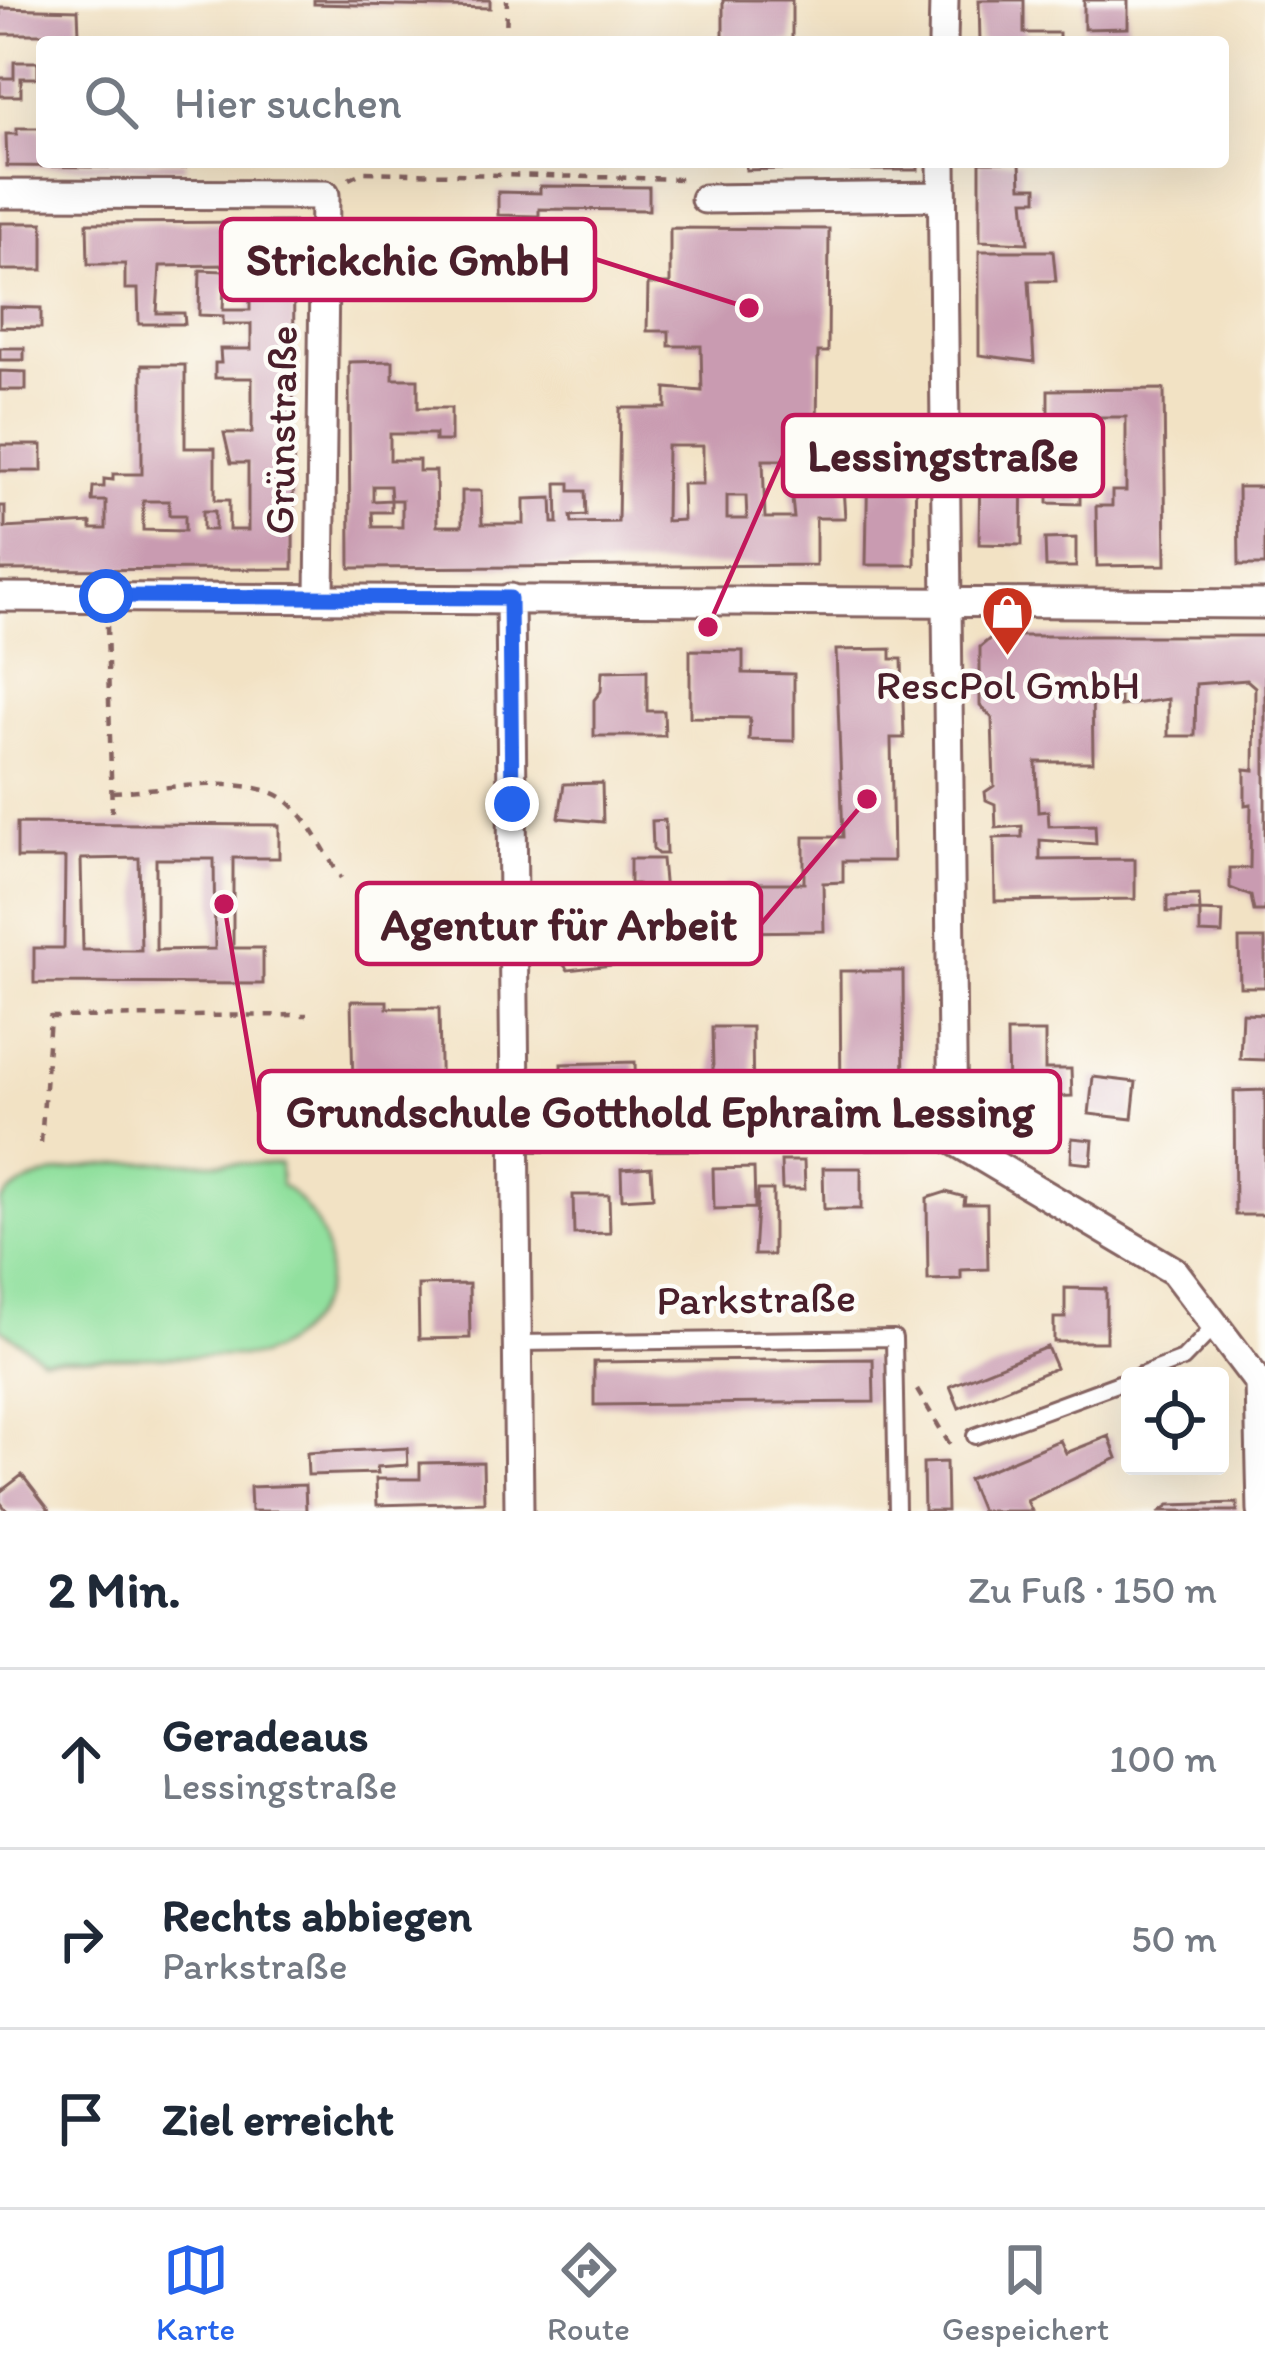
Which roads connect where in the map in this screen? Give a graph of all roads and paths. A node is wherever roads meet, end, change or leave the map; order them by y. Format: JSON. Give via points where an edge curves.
{"nodes":[{"id":1,"x":507,"y":0,"type":"edge"},
{"id":2,"x":944,"y":0,"type":"edge"},
{"id":3,"x":506,"y":36,"type":"edge"},
{"id":4,"x":943,"y":36,"type":"edge"},
{"id":5,"x":942,"y":168,"type":"edge"},
{"id":6,"x":696,"y":189,"type":"joint"},
{"id":7,"x":0,"y":194,"type":"edge"},
{"id":8,"x":325,"y":195,"type":"junction"},
{"id":9,"x":942,"y":196,"type":"junction"},
{"id":10,"x":320,"y":595,"type":"junction"},
{"id":11,"x":106,"y":596,"type":"junction"},
{"id":12,"x":0,"y":597,"type":"edge"},
{"id":13,"x":510,"y":598,"type":"junction"},
{"id":14,"x":943,"y":602,"type":"junction"},
{"id":15,"x":1265,"y":604,"type":"edge"},
{"id":16,"x":112,"y":792,"type":"junction"},
{"id":17,"x":112,"y":812,"type":"dead end"},
{"id":18,"x":341,"y":878,"type":"dead end"},
{"id":19,"x":308,"y":1015,"type":"dead end"},
{"id":20,"x":953,"y":1140,"type":"junction"},
{"id":21,"x":41,"y":1143,"type":"dead end"},
{"id":22,"x":517,"y":1143,"type":"junction"},
{"id":23,"x":1216,"y":1325,"type":"junction"},
{"id":24,"x":518,"y":1342,"type":"junction"},
{"id":25,"x":895,"y":1361,"type":"junction"},
{"id":26,"x":1162,"y":1367,"type":"edge"},
{"id":27,"x":1121,"y":1382,"type":"edge"},
{"id":28,"x":975,"y":1436,"type":"joint"},
{"id":29,"x":519,"y":1511,"type":"edge"},
{"id":30,"x":897,"y":1511,"type":"edge"},
{"id":31,"x":1262,"y":1511,"type":"edge"}],
"edges":[{"from":1,"to":3,"type":"path"},
{"from":2,"to":4,"type":"street"},
{"from":5,"to":9,"type":"street"},
{"from":6,"to":8,"type":"path","via":[[363,172],[346,181],[343,195]]},
{"from":6,"to":9,"type":"street"},
{"from":7,"to":8,"type":"street"},
{"from":8,"to":10,"type":"street","name":"Grünstraße"},
{"from":9,"to":14,"type":"street"},
{"from":10,"to":11,"type":"street"},
{"from":10,"to":13,"type":"street"},
{"from":11,"to":12,"type":"street"},
{"from":11,"to":16,"type":"path"},
{"from":13,"to":14,"type":"street"},
{"from":13,"to":22,"type":"street"},
{"from":14,"to":15,"type":"street"},
{"from":14,"to":20,"type":"street"},
{"from":16,"to":17,"type":"path"},
{"from":16,"to":18,"type":"path","via":[[256,785],[308,824]]},
{"from":19,"to":21,"type":"path","via":[[50,1017]]},
{"from":20,"to":22,"type":"lane"},
{"from":20,"to":23,"type":"street","via":[[1174,1271]]},
{"from":22,"to":24,"type":"street"},
{"from":23,"to":26,"type":"lane","via":[[1184,1359]]},
{"from":23,"to":31,"type":"street","via":[[1258,1383]]},
{"from":24,"to":25,"type":"lane","name":"Parkstraße","via":[[894,1338]]},
{"from":24,"to":29,"type":"street"},
{"from":25,"to":28,"type":"path","via":[[950,1445]]},
{"from":25,"to":30,"type":"lane","name":"Parkstraße"},
{"from":27,"to":28,"type":"lane"}]}
